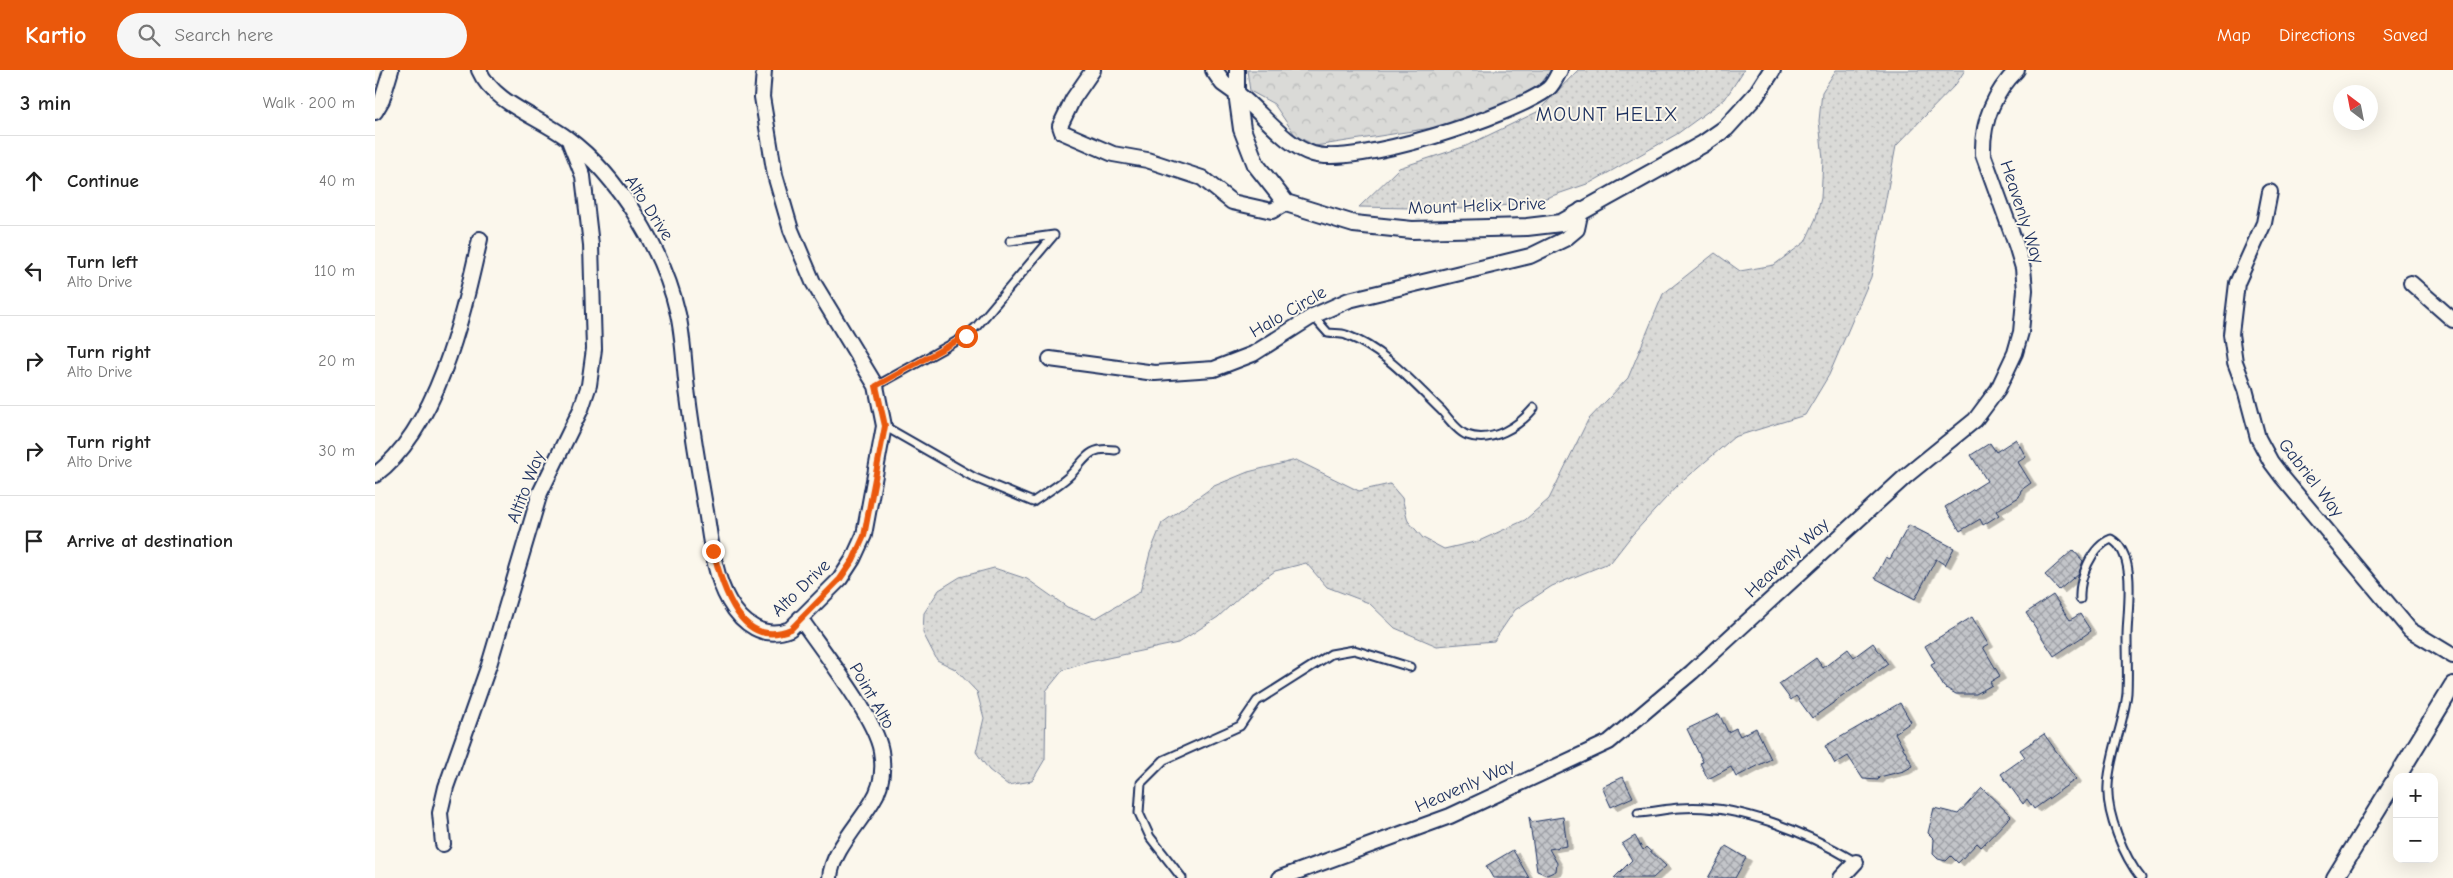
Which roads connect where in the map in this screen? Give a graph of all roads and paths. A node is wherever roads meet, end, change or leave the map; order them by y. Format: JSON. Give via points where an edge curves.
{"nodes":[{"id":1,"x":391,"y":70,"type":"edge"},
{"id":2,"x":479,"y":70,"type":"edge"},
{"id":3,"x":764,"y":70,"type":"edge"},
{"id":4,"x":1093,"y":70,"type":"edge"},
{"id":5,"x":1214,"y":70,"type":"edge"},
{"id":6,"x":1237,"y":70,"type":"edge"},
{"id":7,"x":1560,"y":70,"type":"edge"},
{"id":8,"x":1772,"y":70,"type":"edge"},
{"id":9,"x":2017,"y":70,"type":"edge"},
{"id":10,"x":1237,"y":93,"type":"junction"},
{"id":11,"x":375,"y":112,"type":"edge"},
{"id":12,"x":569,"y":140,"type":"junction"},
{"id":13,"x":2270,"y":192,"type":"dead end"},
{"id":14,"x":1286,"y":203,"type":"junction"},
{"id":15,"x":1581,"y":210,"type":"junction"},
{"id":16,"x":481,"y":240,"type":"dead end"},
{"id":17,"x":1011,"y":242,"type":"dead end"},
{"id":18,"x":2411,"y":282,"type":"dead end"},
{"id":19,"x":1313,"y":316,"type":"junction"},
{"id":20,"x":2453,"y":320,"type":"edge"},
{"id":21,"x":1050,"y":359,"type":"dead end"},
{"id":22,"x":876,"y":386,"type":"junction"},
{"id":23,"x":1534,"y":408,"type":"dead end"},
{"id":24,"x":885,"y":426,"type":"junction"},
{"id":25,"x":1115,"y":450,"type":"dead end"},
{"id":26,"x":377,"y":474,"type":"edge"},
{"id":27,"x":2080,"y":599,"type":"dead end"},
{"id":28,"x":801,"y":618,"type":"junction"},
{"id":29,"x":2453,"y":656,"type":"edge"},
{"id":30,"x":1411,"y":667,"type":"dead end"},
{"id":31,"x":2453,"y":685,"type":"edge"},
{"id":32,"x":2399,"y":773,"type":"edge"},
{"id":33,"x":2393,"y":784,"type":"edge"},
{"id":34,"x":1638,"y":813,"type":"dead end"},
{"id":35,"x":443,"y":844,"type":"dead end"},
{"id":36,"x":1856,"y":862,"type":"joint"},
{"id":37,"x":829,"y":878,"type":"edge"},
{"id":38,"x":1182,"y":878,"type":"edge"},
{"id":39,"x":1280,"y":878,"type":"edge"},
{"id":40,"x":1841,"y":878,"type":"edge"},
{"id":41,"x":2141,"y":878,"type":"edge"},
{"id":42,"x":2335,"y":878,"type":"edge"}],
"edges":[{"from":1,"to":11,"type":"street"},
{"from":2,"to":12,"type":"street","name":"Alto Drive","via":[[491,90]]},
{"from":3,"to":22,"type":"street","name":"Alto Drive","via":[[761,97],[775,175],[791,230],[813,282]]},
{"from":4,"to":14,"type":"street","via":[[1073,99],[1060,126],[1062,132],[1113,154],[1147,160],[1202,178],[1232,202],[1271,211]]},
{"from":5,"to":10,"type":"street","via":[[1223,83]]},
{"from":6,"to":10,"type":"street"},
{"from":7,"to":10,"type":"street","via":[[1549,88],[1512,109],[1467,126],[1391,147],[1333,156],[1315,155],[1298,149]]},
{"from":8,"to":15,"type":"street","name":"Mount Helix Drive","via":[[1756,95],[1726,128],[1703,144]]},
{"from":9,"to":39,"type":"street","name":"Heavenly Way","via":[[1993,101],[1982,140],[1983,154],[2023,268],[2024,311],[2021,332],[2007,373],[1975,420],[1892,488],[1691,672],[1609,742],[1450,816]]},
{"from":10,"to":14,"type":"street","via":[[1242,129],[1257,165]]},
{"from":12,"to":28,"type":"street","name":"Alto Drive","via":[[600,169],[639,220],[654,243],[664,271],[678,314],[690,419],[713,551],[728,600],[759,631],[782,632],[791,629]]},
{"from":12,"to":35,"type":"street","name":"Altito Way","via":[[583,176],[591,245],[594,349],[589,385],[581,409],[540,493],[489,665],[446,787],[440,813]]},
{"from":13,"to":29,"type":"street","name":"Gabriel Way","via":[[2264,224],[2237,283],[2231,334],[2235,362],[2258,438],[2283,478],[2410,630]]},
{"from":14,"to":15,"type":"street","name":"Mount Helix Drive","via":[[1354,224],[1412,230],[1561,223]]},
{"from":15,"to":19,"type":"street","name":"Halo Circle","via":[[1577,229],[1565,239],[1530,256],[1349,300]]},
{"from":16,"to":26,"type":"street","via":[[436,394],[409,439]]},
{"from":17,"to":22,"type":"lane","via":[[1054,234],[966,336]]},
{"from":18,"to":20,"type":"street"},
{"from":19,"to":21,"type":"street","name":"Halo Circle","via":[[1253,354],[1214,369],[1155,372]]},
{"from":19,"to":23,"type":"lane","via":[[1327,333],[1343,334],[1369,346],[1403,373],[1466,435],[1486,437],[1501,433],[1516,426]]},
{"from":22,"to":24,"type":"street","name":"Alto Drive"},
{"from":24,"to":25,"type":"lane","via":[[975,478],[1033,502],[1069,476],[1084,456],[1102,448]]},
{"from":24,"to":28,"type":"street","name":"Alto Drive","via":[[864,536],[840,579]]},
{"from":27,"to":41,"type":"lane","via":[[2079,585],[2092,557],[2103,542],[2116,541],[2123,553],[2130,586],[2127,694],[2107,787],[2116,832],[2131,866]]},
{"from":28,"to":37,"type":"street","name":"Point Alto","via":[[864,712],[881,749],[883,774],[874,801],[840,850]]},
{"from":30,"to":38,"type":"lane","via":[[1354,650],[1331,654],[1257,701],[1240,726],[1164,760],[1141,783],[1139,813],[1150,838]]},
{"from":31,"to":32,"type":"street"},
{"from":33,"to":42,"type":"street"},
{"from":34,"to":36,"type":"lane","via":[[1681,808],[1719,809],[1786,827],[1825,843]]},
{"from":36,"to":40,"type":"street"}]}
